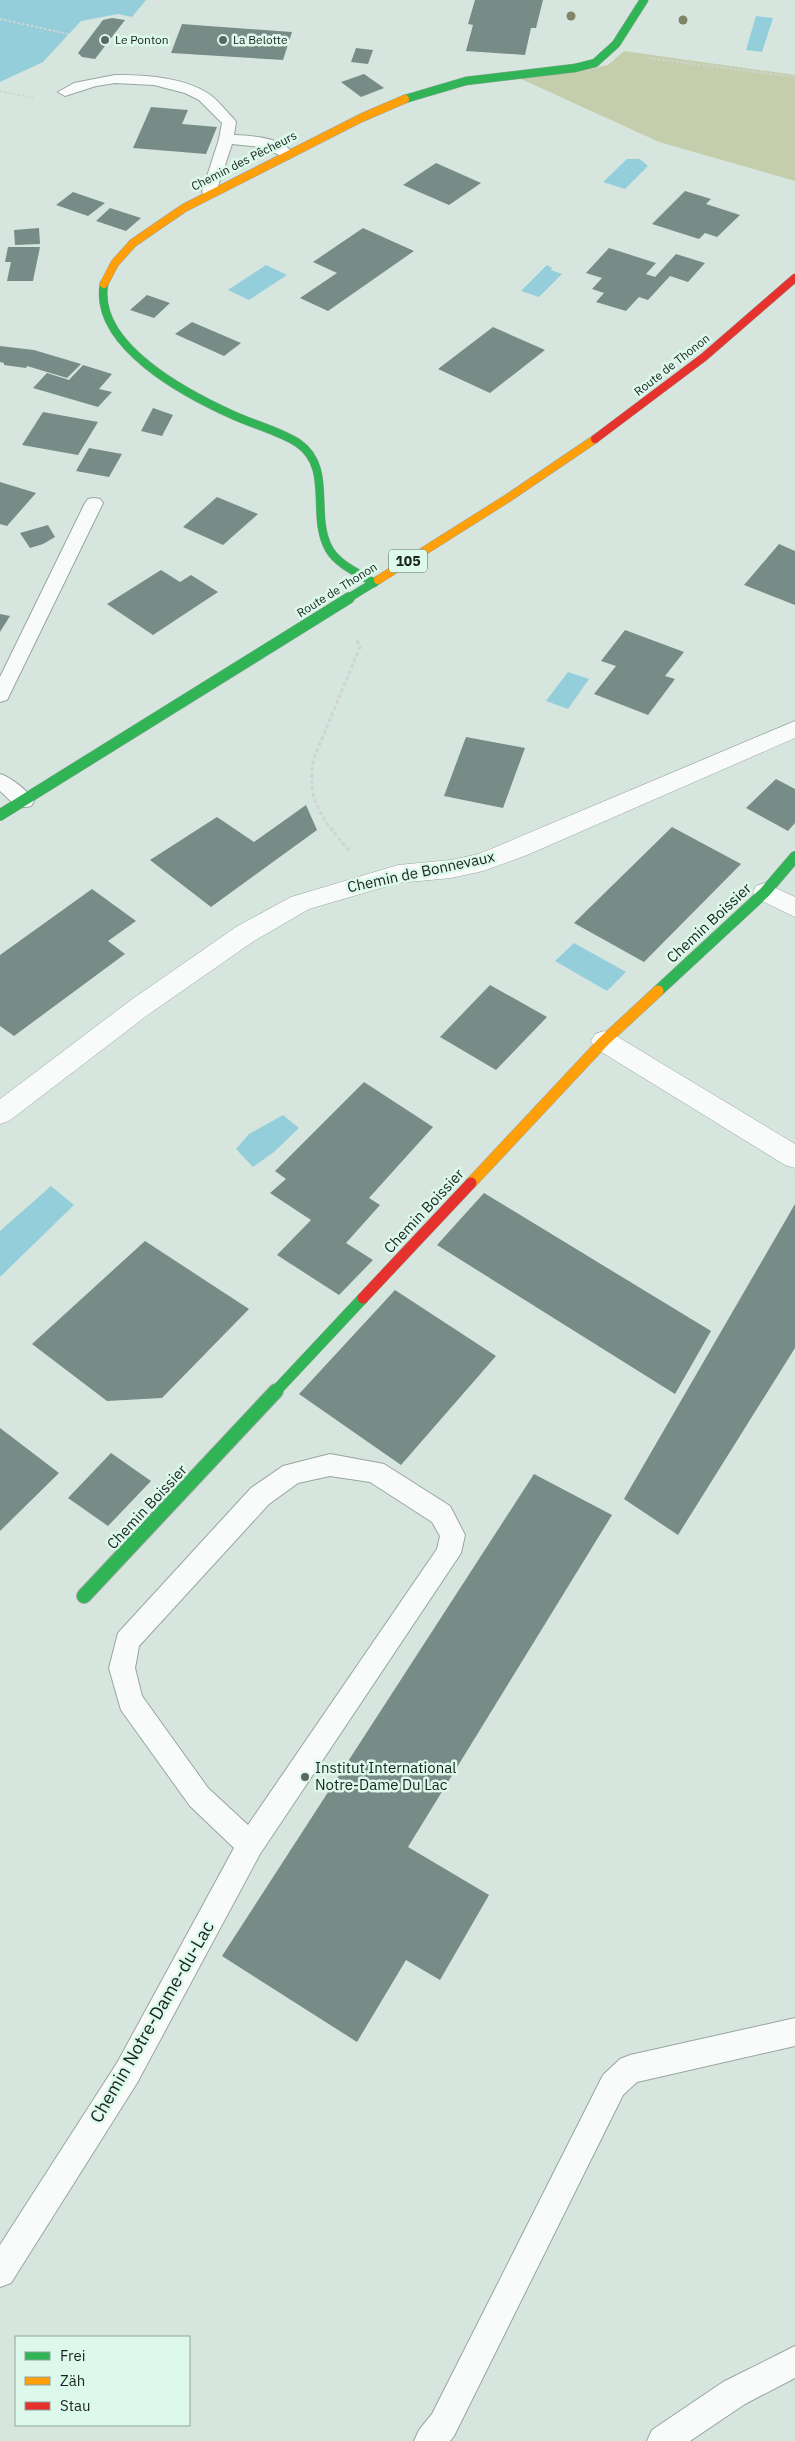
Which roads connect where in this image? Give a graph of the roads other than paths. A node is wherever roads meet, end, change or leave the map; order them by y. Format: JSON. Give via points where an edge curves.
{"nodes":[{"id":1,"x":644,"y":0,"type":"edge"},
{"id":2,"x":65,"y":92,"type":"dead end"},
{"id":3,"x":226,"y":138,"type":"junction"},
{"id":4,"x":288,"y":155,"type":"junction"},
{"id":5,"x":209,"y":192,"type":"junction"},
{"id":6,"x":795,"y":278,"type":"edge"},
{"id":7,"x":94,"y":503,"type":"dead end"},
{"id":8,"x":374,"y":583,"type":"junction"},
{"id":9,"x":0,"y":696,"type":"edge"},
{"id":10,"x":795,"y":729,"type":"edge"},
{"id":11,"x":0,"y":781,"type":"edge"},
{"id":12,"x":24,"y":800,"type":"junction"},
{"id":13,"x":0,"y":815,"type":"edge"},
{"id":14,"x":795,"y":856,"type":"edge"},
{"id":15,"x":765,"y":892,"type":"junction"},
{"id":16,"x":795,"y":908,"type":"edge"},
{"id":17,"x":604,"y":1041,"type":"junction"},
{"id":18,"x":0,"y":1114,"type":"edge"},
{"id":19,"x":795,"y":1157,"type":"edge"},
{"id":20,"x":84,"y":1596,"type":"dead end"},
{"id":21,"x":250,"y":1845,"type":"junction"},
{"id":22,"x":795,"y":2032,"type":"edge"},
{"id":23,"x":0,"y":2272,"type":"edge"},
{"id":24,"x":795,"y":2361,"type":"edge"},
{"id":25,"x":430,"y":2441,"type":"edge"},
{"id":26,"x":663,"y":2441,"type":"edge"}],
"edges":[{"from":1,"to":4,"type":"street","name":"Chemin des Pêcheurs","via":[[609,53],[592,64],[500,74],[439,87],[399,102]]},
{"from":2,"to":3,"type":"lane","via":[[80,85],[104,81],[146,80],[175,84],[206,98],[229,122]]},
{"from":3,"to":4,"type":"lane","via":[[260,141],[280,148]]},
{"from":3,"to":5,"type":"lane"},
{"from":4,"to":5,"type":"street","name":"Chemin des Pêcheurs"},
{"from":5,"to":8,"type":"street","name":"Chemin des Pêcheurs","via":[[133,244],[117,261],[105,280],[101,297],[108,319],[116,332],[173,385],[197,400],[306,448],[316,463],[326,544],[336,556]]},
{"from":6,"to":8,"type":"street","name":"Route de Thonon","number":"105","via":[[723,342],[648,401],[518,491]]},
{"from":7,"to":9,"type":"lane"},
{"from":8,"to":12,"type":"street","name":"Route de Thonon","number":"105"},
{"from":10,"to":18,"type":"street","name":"Chemin de Bonnevaux","via":[[482,862],[451,869],[398,874],[300,903],[245,934],[140,1007]]},
{"from":11,"to":12,"type":"lane"},
{"from":12,"to":13,"type":"street","name":"Route de Thonon","number":"105"},
{"from":14,"to":15,"type":"street","name":"Chemin Boissier"},
{"from":15,"to":16,"type":"street"},
{"from":15,"to":17,"type":"street","name":"Chemin Boissier"},
{"from":17,"to":19,"type":"street"},
{"from":17,"to":20,"type":"street","name":"Chemin Boissier"},
{"from":21,"to":21,"type":"lane","name":"Chemin Notre-Dame-du-Lac","via":[[449,1553],[453,1535],[441,1514],[376,1472],[330,1466],[292,1474],[260,1496],[127,1641],[122,1668],[130,1701],[199,1798]]},
{"from":21,"to":23,"type":"lane","name":"Chemin Notre-Dame-du-Lac","via":[[127,2073]]},
{"from":22,"to":25,"type":"lane","via":[[630,2069],[613,2085],[443,2425]]},
{"from":24,"to":26,"type":"lane","via":[[734,2393]]}]}
